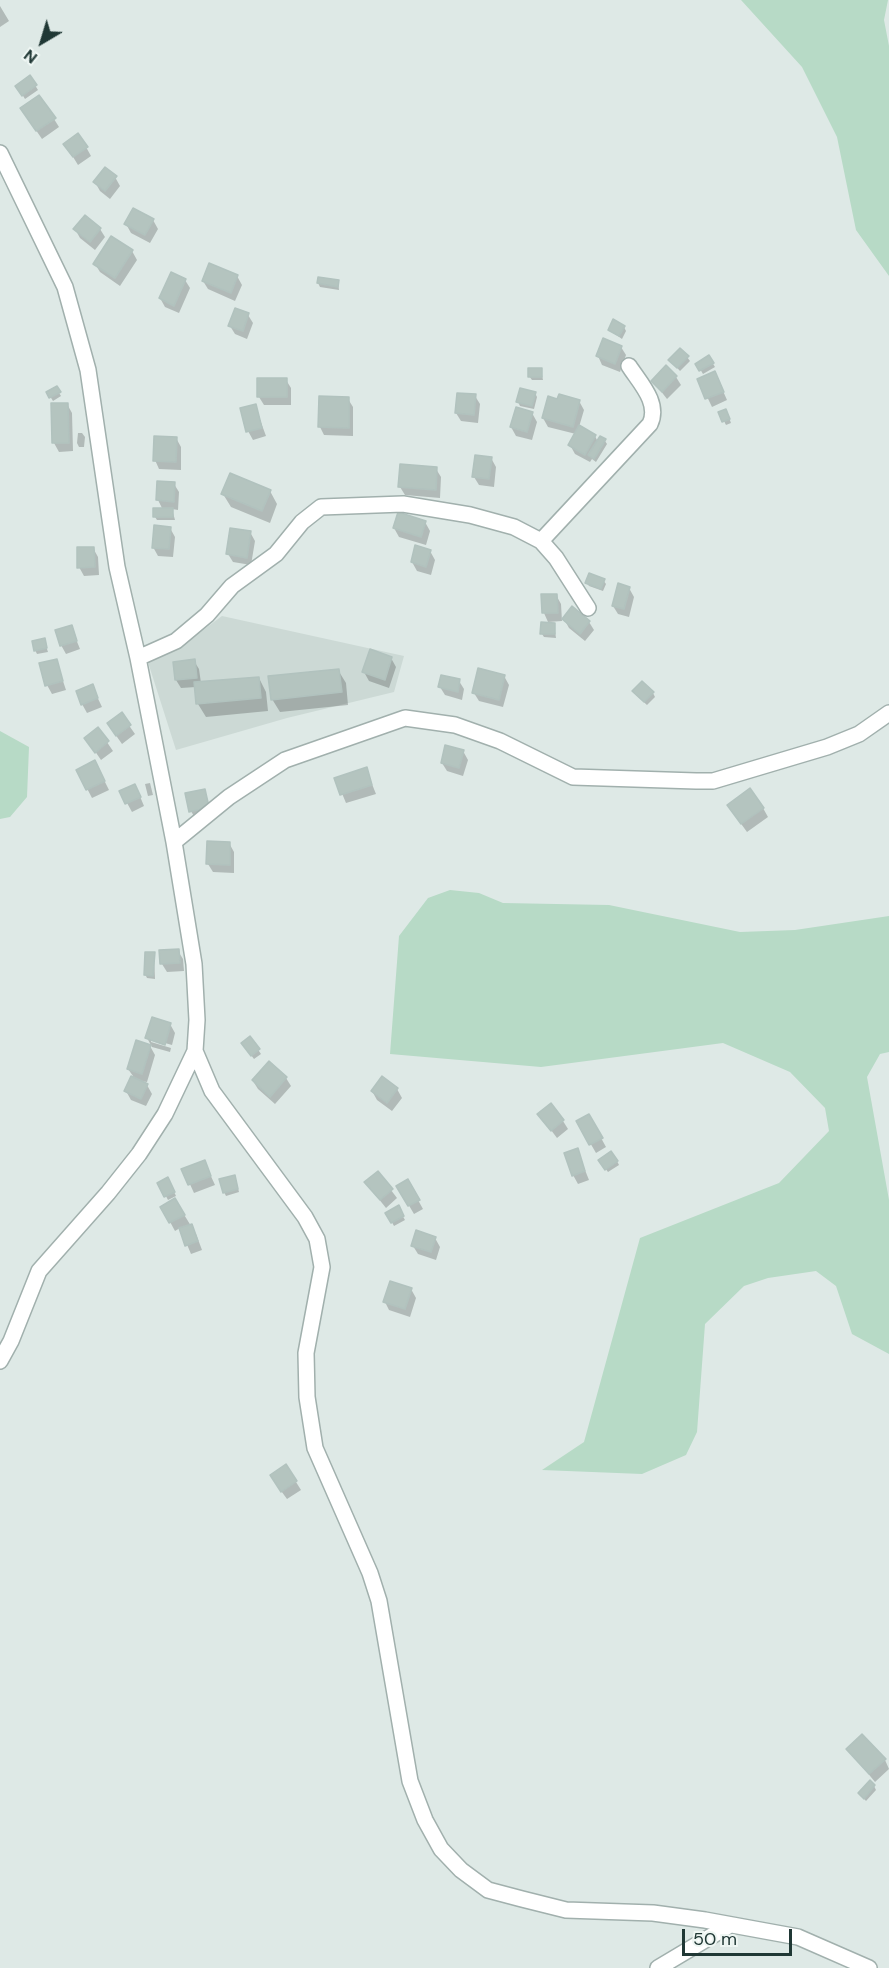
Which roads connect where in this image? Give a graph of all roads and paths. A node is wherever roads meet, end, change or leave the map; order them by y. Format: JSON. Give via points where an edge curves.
{"nodes":[{"id":1,"x":0,"y":153,"type":"edge"},
{"id":2,"x":629,"y":366,"type":"dead end"},
{"id":3,"x":541,"y":541,"type":"junction"},
{"id":4,"x":588,"y":608,"type":"dead end"},
{"id":5,"x":138,"y":658,"type":"junction"},
{"id":6,"x":889,"y":713,"type":"edge"},
{"id":7,"x":174,"y":842,"type":"junction"},
{"id":8,"x":195,"y":1051,"type":"junction"},
{"id":9,"x":0,"y":1361,"type":"edge"},
{"id":10,"x":730,"y":1925,"type":"junction"},
{"id":11,"x":658,"y":1968,"type":"edge"},
{"id":12,"x":869,"y":1968,"type":"edge"}],
"edges":[{"from":1,"to":5,"type":"street","via":[[65,287],[76,325],[88,370],[117,567]]},
{"from":2,"to":3,"type":"street","via":[[653,405],[650,424]]},
{"from":3,"to":4,"type":"street"},
{"from":3,"to":5,"type":"street","via":[[514,527],[470,515],[403,504],[321,507],[276,554],[232,586],[207,615],[176,641]]},
{"from":5,"to":7,"type":"street"},
{"from":6,"to":7,"type":"street","via":[[858,734],[827,747],[713,781],[696,782],[573,777],[466,729],[405,718],[285,760],[229,797]]},
{"from":7,"to":8,"type":"street","via":[[194,964]]},
{"from":8,"to":9,"type":"street","via":[[165,1114],[140,1154],[39,1270]]},
{"from":8,"to":10,"type":"street","via":[[212,1091],[317,1239],[322,1267],[306,1353],[307,1397],[315,1448],[379,1601],[410,1781],[441,1848],[461,1870],[488,1890],[566,1910],[653,1913]]},
{"from":10,"to":11,"type":"street"},
{"from":10,"to":12,"type":"street","via":[[798,1937]]}]}
